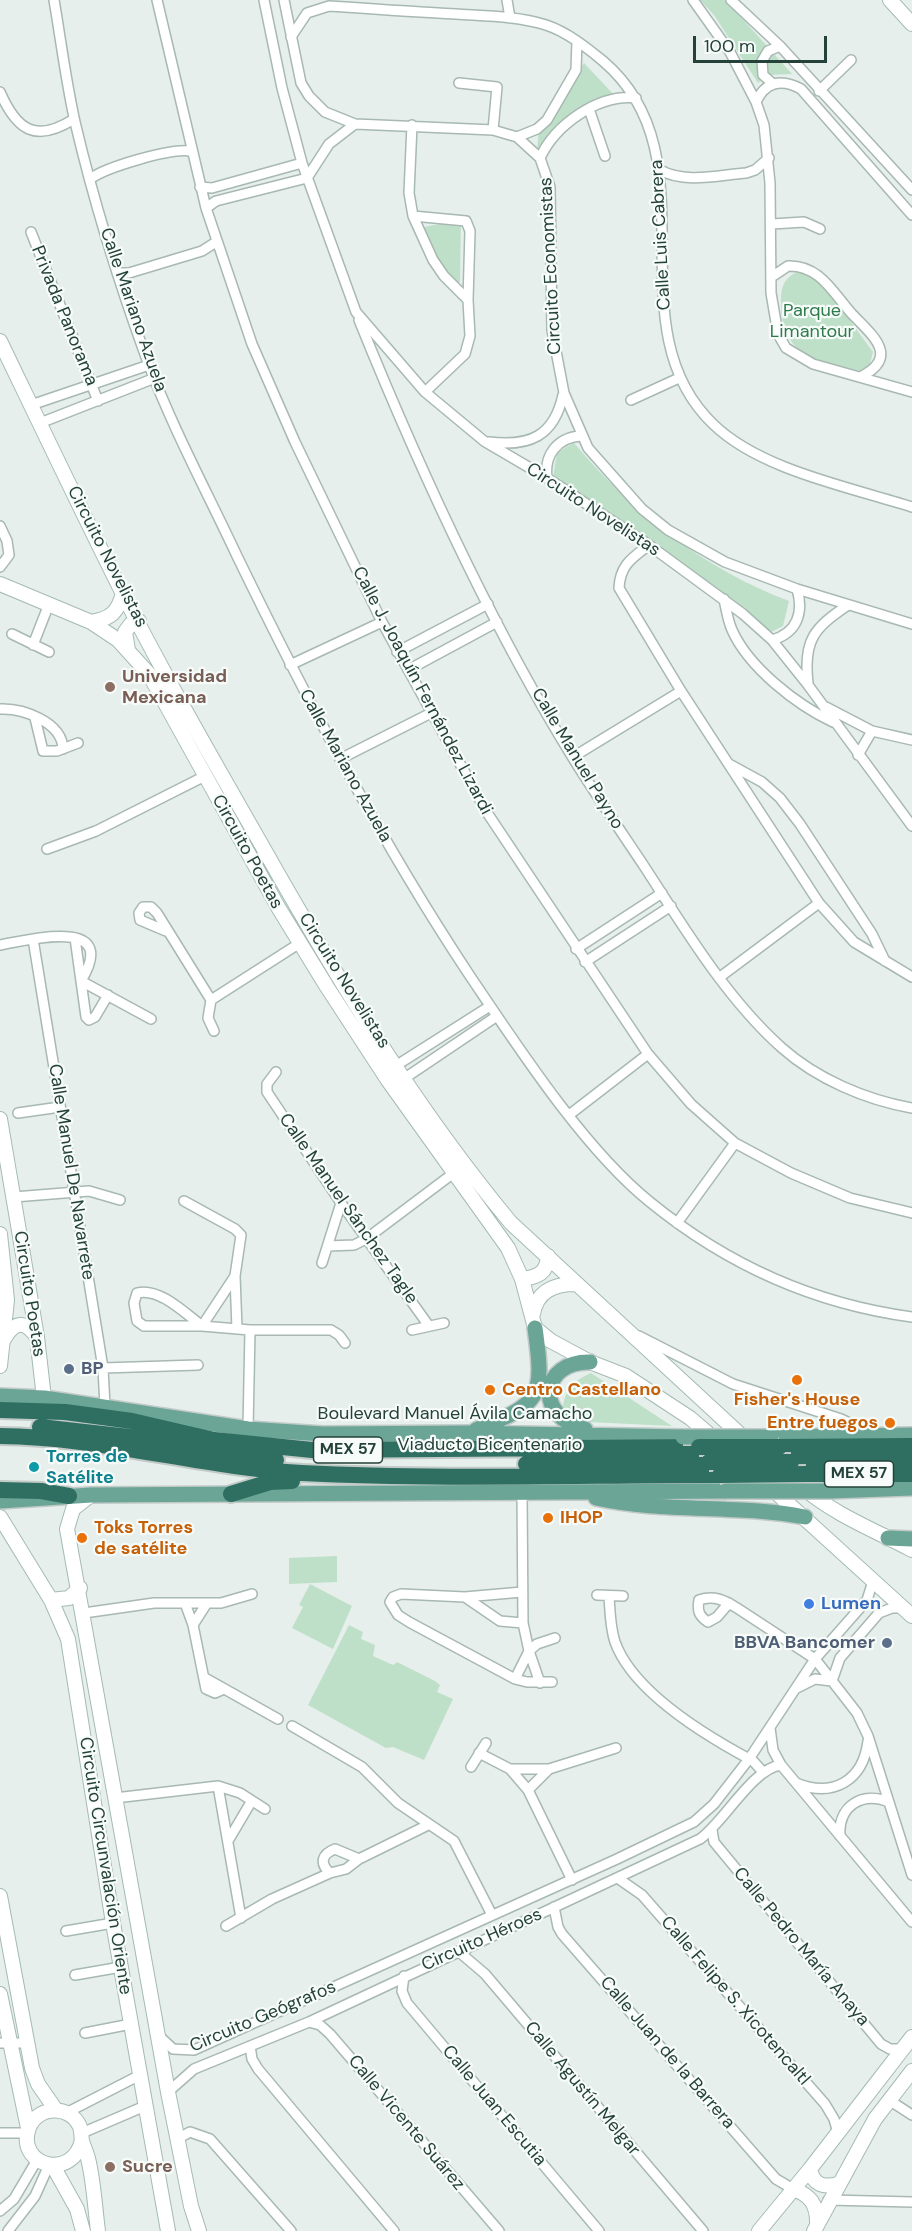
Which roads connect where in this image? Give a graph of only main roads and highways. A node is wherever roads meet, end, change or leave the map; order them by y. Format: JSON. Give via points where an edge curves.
{"nodes":[{"id":1,"x":890,"y":0,"type":"edge"},
{"id":2,"x":912,"y":24,"type":"edge"},
{"id":3,"x":0,"y":341,"type":"edge"},
{"id":4,"x":0,"y":584,"type":"edge"},
{"id":5,"x":123,"y":593,"type":"junction"},
{"id":6,"x":138,"y":621,"type":"junction"},
{"id":7,"x":92,"y":622,"type":"junction"},
{"id":8,"x":128,"y":650,"type":"junction"},
{"id":9,"x":0,"y":1119,"type":"edge"},
{"id":10,"x":0,"y":1234,"type":"edge"},
{"id":11,"x":548,"y":1256,"type":"junction"},
{"id":12,"x":522,"y":1280,"type":"junction"},
{"id":13,"x":576,"y":1284,"type":"junction"},
{"id":14,"x":534,"y":1321,"type":"junction"},
{"id":15,"x":37,"y":1337,"type":"junction"},
{"id":16,"x":4,"y":1340,"type":"junction"},
{"id":17,"x":590,"y":1362,"type":"junction"},
{"id":18,"x":0,"y":1366,"type":"edge"},
{"id":19,"x":0,"y":1396,"type":"edge"},
{"id":20,"x":44,"y":1398,"type":"junction"},
{"id":21,"x":0,"y":1410,"type":"edge"},
{"id":22,"x":0,"y":1426,"type":"edge"},
{"id":23,"x":469,"y":1433,"type":"junction"},
{"id":24,"x":602,"y":1434,"type":"junction"},
{"id":25,"x":0,"y":1436,"type":"edge"},
{"id":26,"x":912,"y":1436,"type":"edge"},
{"id":27,"x":775,"y":1442,"type":"junction"},
{"id":28,"x":912,"y":1446,"type":"edge"},
{"id":29,"x":912,"y":1460,"type":"edge"},
{"id":30,"x":715,"y":1468,"type":"junction"},
{"id":31,"x":912,"y":1474,"type":"edge"},
{"id":32,"x":398,"y":1475,"type":"junction"},
{"id":33,"x":912,"y":1488,"type":"edge"},
{"id":34,"x":0,"y":1490,"type":"edge"},
{"id":35,"x":566,"y":1492,"type":"junction"},
{"id":36,"x":231,"y":1494,"type":"junction"},
{"id":37,"x":69,"y":1496,"type":"junction"},
{"id":38,"x":91,"y":1496,"type":"junction"},
{"id":39,"x":0,"y":1501,"type":"edge"},
{"id":40,"x":0,"y":1517,"type":"edge"},
{"id":41,"x":805,"y":1517,"type":"junction"},
{"id":42,"x":888,"y":1538,"type":"junction"},
{"id":43,"x":912,"y":1539,"type":"edge"},
{"id":44,"x":912,"y":1550,"type":"edge"},
{"id":45,"x":80,"y":1588,"type":"junction"},
{"id":46,"x":51,"y":1600,"type":"junction"},
{"id":47,"x":907,"y":1612,"type":"edge"},
{"id":48,"x":87,"y":1633,"type":"junction"},
{"id":49,"x":68,"y":1638,"type":"junction"},
{"id":50,"x":0,"y":1896,"type":"edge"},
{"id":51,"x":0,"y":1994,"type":"edge"},
{"id":52,"x":912,"y":2037,"type":"edge"},
{"id":53,"x":5,"y":2043,"type":"edge"},
{"id":54,"x":912,"y":2071,"type":"edge"},
{"id":55,"x":61,"y":2111,"type":"junction"},
{"id":56,"x":28,"y":2131,"type":"junction"},
{"id":57,"x":82,"y":2137,"type":"junction"},
{"id":58,"x":46,"y":2164,"type":"junction"},
{"id":59,"x":810,"y":2169,"type":"junction"},
{"id":60,"x":838,"y":2184,"type":"junction"},
{"id":61,"x":793,"y":2189,"type":"junction"},
{"id":62,"x":815,"y":2228,"type":"edge"},
{"id":63,"x":82,"y":2231,"type":"edge"},
{"id":64,"x":98,"y":2231,"type":"edge"},
{"id":65,"x":168,"y":2231,"type":"edge"},
{"id":66,"x":199,"y":2231,"type":"edge"},
{"id":67,"x":759,"y":2231,"type":"edge"}],
"edges":[{"from":1,"to":2,"type":"main road"},
{"from":3,"to":5,"type":"main road","name":"Circuito Novelistas"},
{"from":4,"to":7,"type":"main road","name":"Circuito Poetas"},
{"from":5,"to":6,"type":"main road","name":"Circuito Novelistas"},
{"from":5,"to":7,"type":"main road","via":[[112,616]]},
{"from":6,"to":8,"type":"main road","via":[[125,632]]},
{"from":6,"to":11,"type":"main road","name":"Circuito Novelistas","via":[[339,980],[486,1193]]},
{"from":7,"to":8,"type":"main road","name":"Circuito Poetas"},
{"from":8,"to":12,"type":"main road","name":"Circuito Poetas","via":[[160,692],[300,943],[387,1079],[498,1232]]},
{"from":9,"to":15,"type":"main road","name":"Circuito Poetas"},
{"from":10,"to":16,"type":"main road","via":[[7,1281]]},
{"from":11,"to":12,"type":"main road","via":[[546,1269],[540,1275]]},
{"from":11,"to":13,"type":"main road","name":"Circuito Novelistas"},
{"from":12,"to":14,"type":"main road","name":"Circuito Poetas"},
{"from":13,"to":14,"type":"main road","via":[[547,1290],[536,1304]]},
{"from":13,"to":42,"type":"main road","name":"Circuito Novelistas","via":[[724,1422],[820,1502]]},
{"from":14,"to":17,"type":"main road","via":[[551,1341]]},
{"from":14,"to":23,"type":"main road","via":[[539,1370],[528,1405]]},
{"from":15,"to":16,"type":"main road","via":[[28,1325],[19,1323]]},
{"from":15,"to":20,"type":"main road","name":"Circuito Poetas"},
{"from":16,"to":18,"type":"main road"},
{"from":17,"to":24,"type":"main road","via":[[570,1365],[557,1375],[551,1385],[550,1401],[564,1422]]},
{"from":17,"to":41,"type":"main road","via":[[626,1376],[690,1418]]},
{"from":19,"to":20,"type":"main road","name":"Boulevard Manuel Ávila Camacho"},
{"from":20,"to":23,"type":"main road","name":"Boulevard Manuel Ávila Camacho","via":[[248,1429],[323,1434]]},
{"from":21,"to":27,"type":"highway","name":"Boulevard Manuel Ávila Camacho","number":"MEX 57","bridge":true,"via":[[132,1421],[214,1440],[312,1450],[699,1447]]},
{"from":22,"to":30,"type":"highway","name":"Viaducto Bicentenario","via":[[67,1428],[304,1464]]},
{"from":23,"to":24,"type":"main road","name":"Boulevard Manuel Ávila Camacho"},
{"from":24,"to":27,"type":"main road","name":"Boulevard Manuel Ávila Camacho","bridge":true},
{"from":25,"to":32,"type":"highway","number":"MEX 57","via":[[73,1441],[226,1466],[302,1473]]},
{"from":26,"to":27,"type":"main road","name":"Boulevard Manuel Ávila Camacho"},
{"from":27,"to":28,"type":"highway","name":"Boulevard Manuel Ávila Camacho","number":"MEX 57"},
{"from":29,"to":30,"type":"highway","name":"Viaducto Bicentenario","bridge":true},
{"from":30,"to":31,"type":"highway","number":"MEX 57","bridge":true,"via":[[806,1474]]},
{"from":30,"to":32,"type":"highway","number":"MEX 57"},
{"from":32,"to":36,"type":"highway","via":[[270,1482]]},
{"from":33,"to":35,"type":"main road","bridge":true},
{"from":34,"to":37,"type":"highway"},
{"from":35,"to":36,"type":"main road"},
{"from":35,"to":41,"type":"main road","via":[[618,1503],[768,1510]]},
{"from":36,"to":38,"type":"main road"},
{"from":37,"to":38,"type":"main road"},
{"from":37,"to":39,"type":"main road"},
{"from":38,"to":45,"type":"main road","via":[[73,1509],[68,1520]]},
{"from":40,"to":46,"type":"main road","name":"Circuito Circunvalación Oriente"},
{"from":41,"to":47,"type":"main road"},
{"from":42,"to":43,"type":"main road"},
{"from":42,"to":44,"type":"main road"},
{"from":45,"to":46,"type":"main road","via":[[69,1599]]},
{"from":45,"to":48,"type":"main road"},
{"from":46,"to":49,"type":"main road","name":"Circuito Circunvalación Oriente"},
{"from":48,"to":49,"type":"main road"},
{"from":48,"to":66,"type":"main road","via":[[168,2092]]},
{"from":49,"to":65,"type":"main road","name":"Circuito Circunvalación Oriente","via":[[113,1923]]},
{"from":50,"to":55,"type":"main road","via":[[38,2084]]},
{"from":51,"to":53,"type":"main road"},
{"from":52,"to":59,"type":"main road"},
{"from":53,"to":56,"type":"main road"},
{"from":54,"to":60,"type":"main road","via":[[874,2119]]},
{"from":55,"to":56,"type":"main road","via":[[39,2114]]},
{"from":55,"to":57,"type":"main road","via":[[76,2121]]},
{"from":56,"to":58,"type":"main road","via":[[28,2148]]},
{"from":57,"to":58,"type":"main road","via":[[78,2152],[70,2161]]},
{"from":57,"to":64,"type":"main road"},
{"from":58,"to":63,"type":"main road","via":[[77,2209]]},
{"from":59,"to":60,"type":"main road","via":[[819,2184]]},
{"from":59,"to":61,"type":"main road"},
{"from":60,"to":62,"type":"main road"},
{"from":61,"to":62,"type":"main road","via":[[813,2202]]},
{"from":61,"to":67,"type":"main road"}]}
